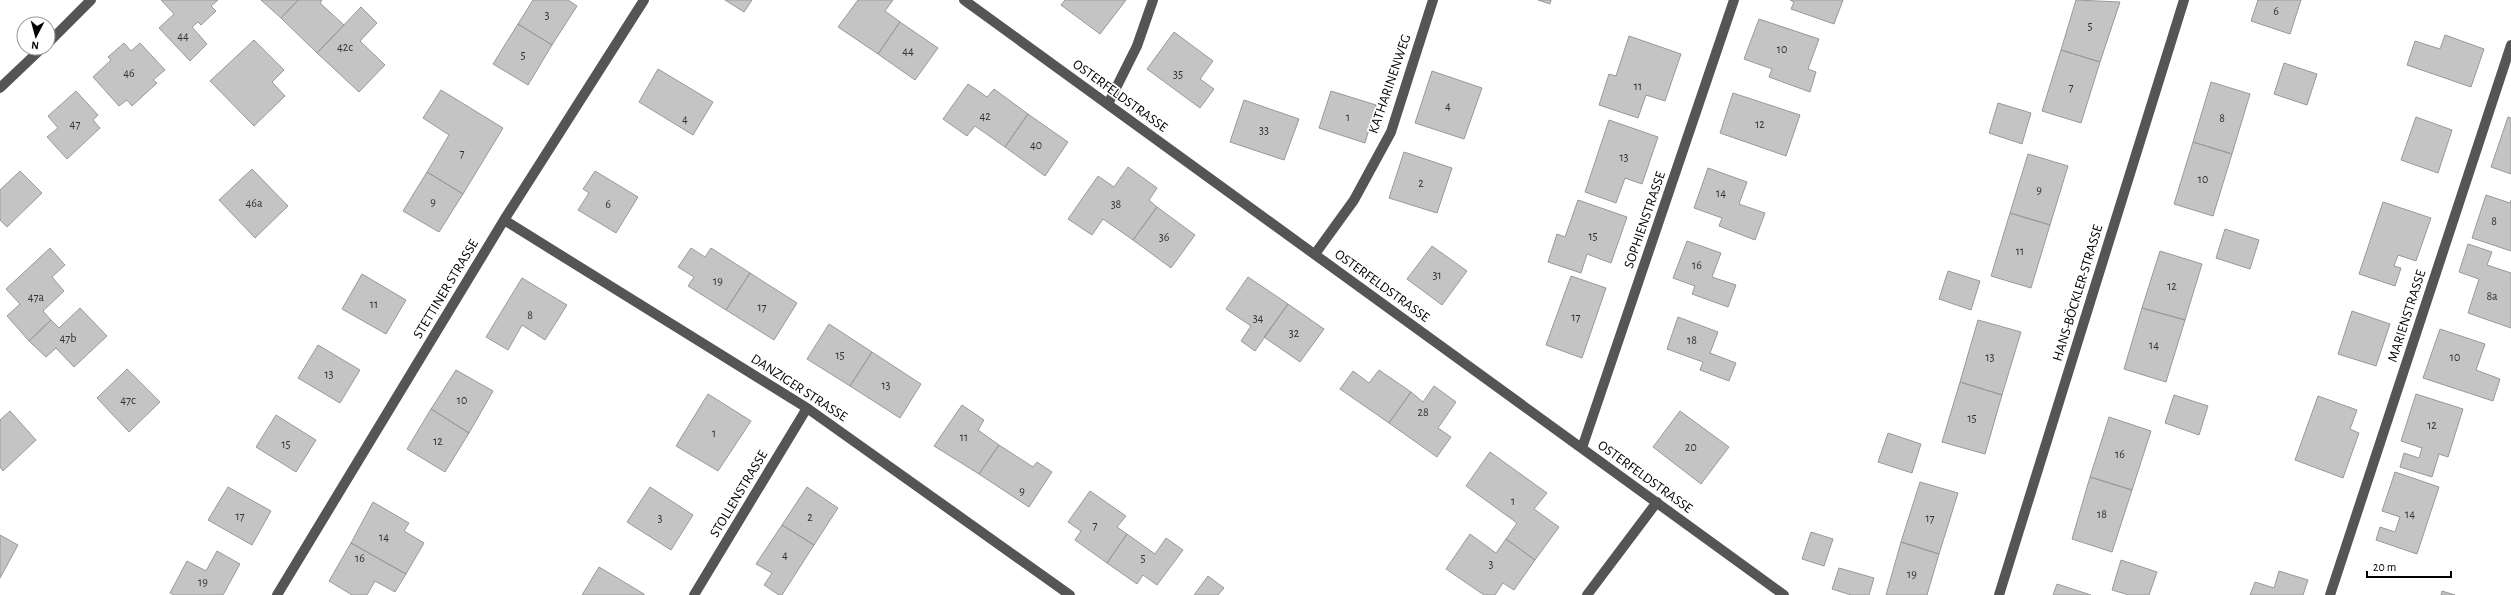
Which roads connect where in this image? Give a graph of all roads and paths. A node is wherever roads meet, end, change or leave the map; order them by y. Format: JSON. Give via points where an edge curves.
{"nodes":[{"id":1,"x":92,"y":0,"type":"edge"},
{"id":2,"x":644,"y":0,"type":"edge"},
{"id":3,"x":964,"y":0,"type":"edge"},
{"id":4,"x":1152,"y":0,"type":"edge"},
{"id":5,"x":1433,"y":0,"type":"edge"},
{"id":6,"x":1734,"y":0,"type":"edge"},
{"id":7,"x":2184,"y":0,"type":"edge"},
{"id":8,"x":56,"y":35,"type":"edge"},
{"id":9,"x":2511,"y":45,"type":"edge"},
{"id":10,"x":34,"y":56,"type":"edge"},
{"id":11,"x":0,"y":88,"type":"edge"},
{"id":12,"x":1108,"y":104,"type":"junction"},
{"id":13,"x":504,"y":220,"type":"junction"},
{"id":14,"x":1315,"y":254,"type":"junction"},
{"id":15,"x":807,"y":408,"type":"junction"},
{"id":16,"x":1582,"y":448,"type":"junction"},
{"id":17,"x":1657,"y":502,"type":"junction"},
{"id":18,"x":278,"y":595,"type":"edge"},
{"id":19,"x":694,"y":595,"type":"edge"},
{"id":20,"x":1070,"y":595,"type":"edge"},
{"id":21,"x":1587,"y":595,"type":"edge"},
{"id":22,"x":1784,"y":595,"type":"edge"},
{"id":23,"x":1999,"y":595,"type":"edge"},
{"id":24,"x":2330,"y":595,"type":"edge"}],
"edges":[{"from":1,"to":8,"type":"street"},
{"from":2,"to":13,"type":"street","name":"STETTINER STRASSE"},
{"from":3,"to":12,"type":"street","name":"OSTERFELDSTRASSE"},
{"from":4,"to":12,"type":"street","via":[[1137,46]]},
{"from":5,"to":14,"type":"street","name":"KATHARINENWEG","via":[[1391,132],[1354,200]]},
{"from":6,"to":16,"type":"street","name":"SOPHIENSTRASSE"},
{"from":7,"to":23,"type":"street","name":"HANS-BÖCKLER-STRASSE"},
{"from":9,"to":24,"type":"street","name":"MARIENSTRASSE"},
{"from":10,"to":11,"type":"street"},
{"from":12,"to":14,"type":"street","name":"OSTERFELDSTRASSE"},
{"from":13,"to":15,"type":"street","name":"DANZIGER STRASSE"},
{"from":13,"to":18,"type":"street","name":"STETTINER STRASSE"},
{"from":14,"to":16,"type":"street","name":"OSTERFELDSTRASSE"},
{"from":15,"to":19,"type":"street","name":"STOLLENSTRASSE"},
{"from":15,"to":20,"type":"street","name":"DANZIGER STRASSE"},
{"from":16,"to":17,"type":"street","name":"OSTERFELDSTRASSE"},
{"from":17,"to":21,"type":"street"},
{"from":17,"to":22,"type":"street","name":"OSTERFELDSTRASSE"}]}
